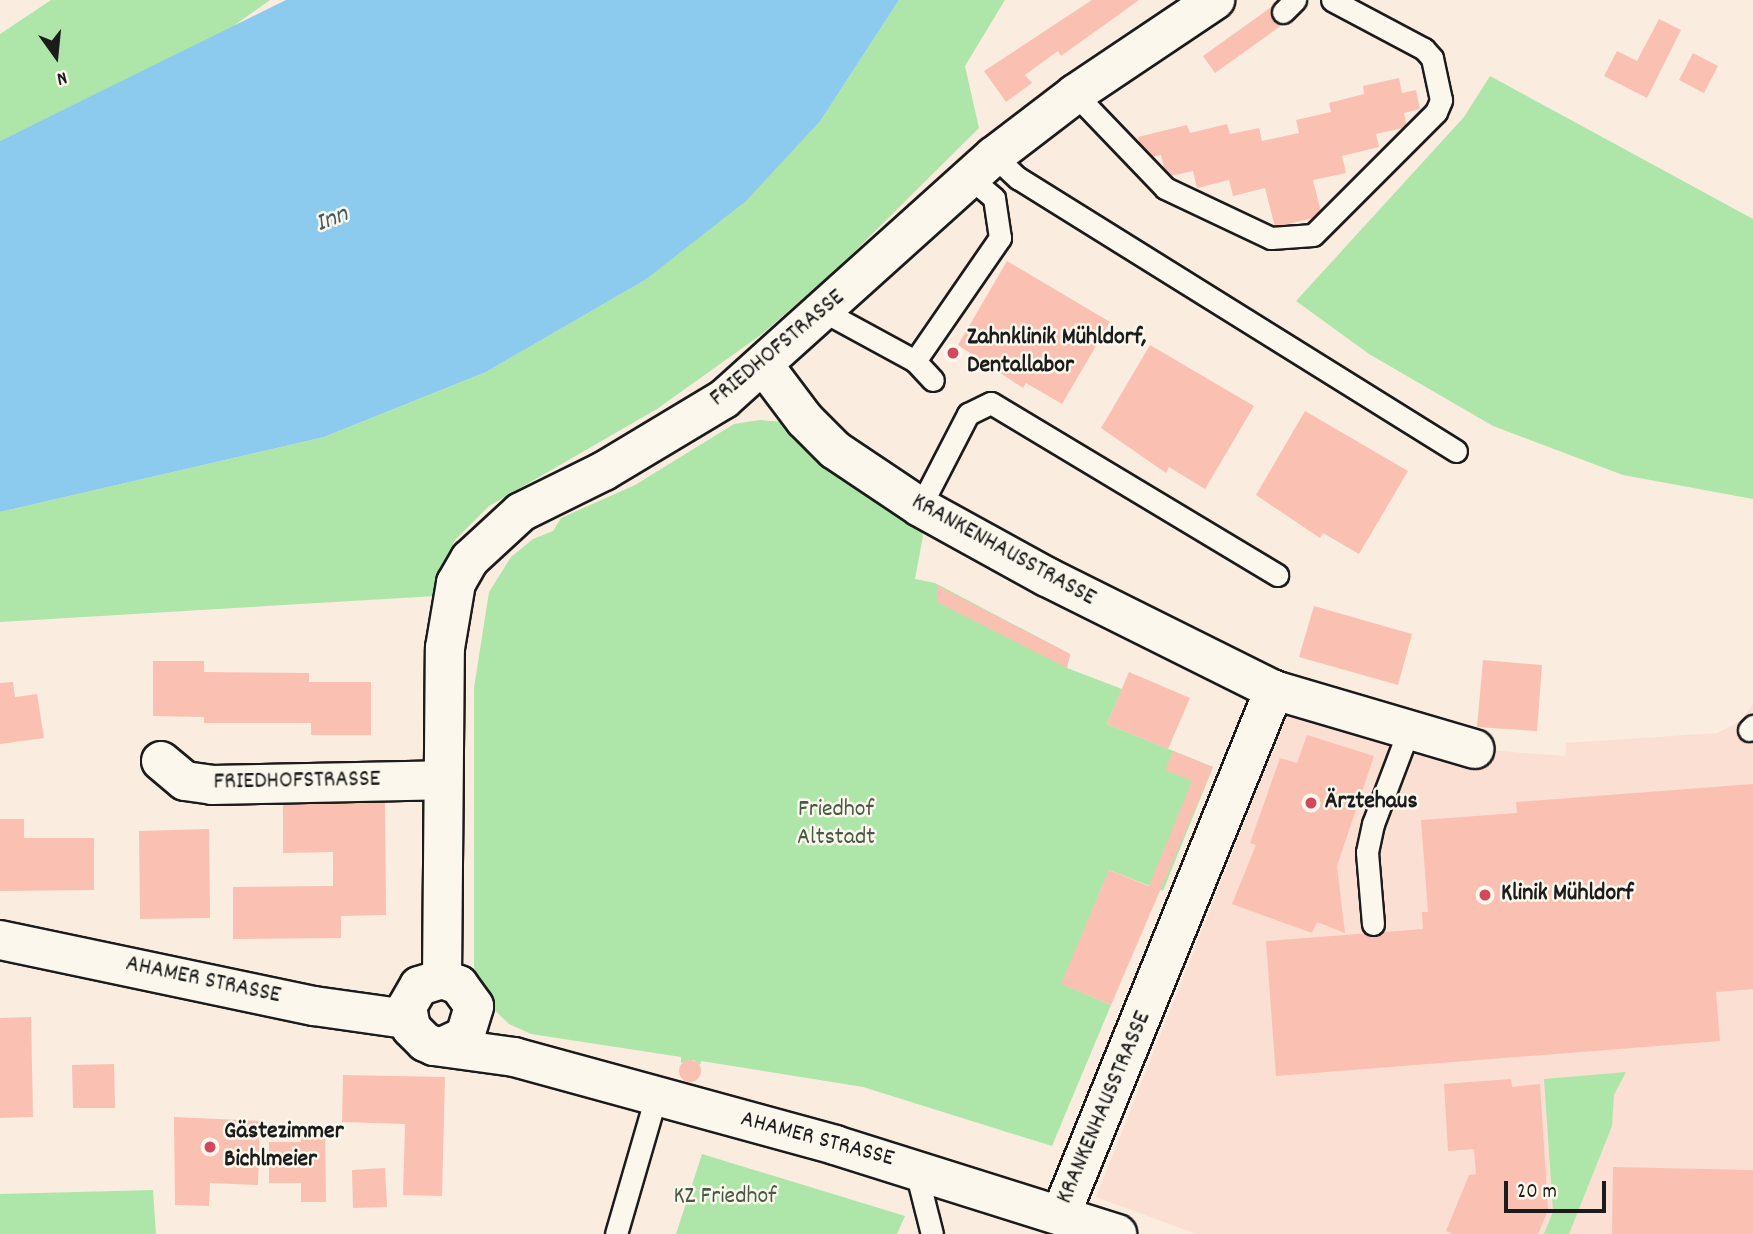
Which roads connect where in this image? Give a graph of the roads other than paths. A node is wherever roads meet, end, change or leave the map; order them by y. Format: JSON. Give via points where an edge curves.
{"nodes":[{"id":1,"x":1215,"y":0,"type":"edge"},
{"id":2,"x":1332,"y":0,"type":"edge"},
{"id":3,"x":1075,"y":93,"type":"junction"},
{"id":4,"x":981,"y":166,"type":"junction"},
{"id":5,"x":825,"y":312,"type":"junction"},
{"id":6,"x":915,"y":361,"type":"junction"},
{"id":7,"x":765,"y":367,"type":"junction"},
{"id":8,"x":933,"y":380,"type":"dead end"},
{"id":9,"x":1456,"y":451,"type":"dead end"},
{"id":10,"x":920,"y":507,"type":"junction"},
{"id":11,"x":1277,"y":575,"type":"dead end"},
{"id":12,"x":1274,"y":690,"type":"junction"},
{"id":13,"x":1408,"y":732,"type":"junction"},
{"id":14,"x":1474,"y":749,"type":"dead end"},
{"id":15,"x":161,"y":761,"type":"dead end"},
{"id":16,"x":442,"y":780,"type":"junction"},
{"id":17,"x":1373,"y":924,"type":"dead end"},
{"id":18,"x":0,"y":940,"type":"edge"},
{"id":19,"x":442,"y":979,"type":"junction"},
{"id":20,"x":474,"y":1016,"type":"junction"},
{"id":21,"x":407,"y":1019,"type":"junction"},
{"id":22,"x":444,"y":1046,"type":"junction"},
{"id":23,"x":514,"y":1057,"type":"junction"},
{"id":24,"x":656,"y":1096,"type":"junction"},
{"id":25,"x":915,"y":1167,"type":"junction"},
{"id":26,"x":1061,"y":1214,"type":"junction"},
{"id":27,"x":616,"y":1234,"type":"edge"},
{"id":28,"x":932,"y":1234,"type":"edge"},
{"id":29,"x":1117,"y":1234,"type":"edge"}],
"edges":[{"from":1,"to":3,"type":"street","name":"FRIEDHOFSTRASSE"},
{"from":2,"to":3,"type":"lane","via":[[1424,49],[1432,58],[1441,100],[1436,112],[1313,235],[1271,238],[1165,188]]},
{"from":3,"to":4,"type":"street","name":"FRIEDHOFSTRASSE"},
{"from":4,"to":5,"type":"street","name":"FRIEDHOFSTRASSE"},
{"from":4,"to":6,"type":"lane","via":[[994,198],[1000,239]]},
{"from":4,"to":9,"type":"lane","via":[[1018,178]]},
{"from":5,"to":6,"type":"lane"},
{"from":5,"to":7,"type":"street","name":"FRIEDHOFSTRASSE"},
{"from":6,"to":8,"type":"lane"},
{"from":7,"to":10,"type":"street","name":"KRANKENHAUSSTRASSE","via":[[835,450]]},
{"from":7,"to":16,"type":"street","name":"FRIEDHOFSTRASSE","via":[[664,436],[521,512],[470,559],[456,583],[445,648]]},
{"from":10,"to":11,"type":"lane","via":[[968,414],[991,403]]},
{"from":10,"to":12,"type":"street","name":"KRANKENHAUSSTRASSE","via":[[1134,624]]},
{"from":12,"to":13,"type":"street","name":"KRANKENHAUSSTRASSE"},
{"from":12,"to":26,"type":"street","name":"KRANKENHAUSSTRASSE"},
{"from":13,"to":14,"type":"street","name":"KRANKENHAUSSTRASSE"},
{"from":13,"to":17,"type":"lane","via":[[1367,852]]},
{"from":15,"to":16,"type":"street","name":"FRIEDHOFSTRASSE","via":[[185,781],[212,785]]},
{"from":16,"to":19,"type":"street","name":"FRIEDHOFSTRASSE"},
{"from":18,"to":21,"type":"street","name":"AHAMER STRASSE","via":[[314,1006]]},
{"from":19,"to":20,"type":"street","via":[[466,990]]},
{"from":19,"to":21,"type":"street","via":[[430,981],[411,996]]},
{"from":20,"to":22,"type":"street","via":[[465,1036]]},
{"from":20,"to":23,"type":"street"},
{"from":21,"to":22,"type":"street","via":[[417,1036]]},
{"from":22,"to":23,"type":"street","name":"AHAMER STRASSE"},
{"from":23,"to":24,"type":"street","name":"AHAMER STRASSE"},
{"from":24,"to":25,"type":"street","name":"AHAMER STRASSE"},
{"from":24,"to":27,"type":"lane"},
{"from":25,"to":26,"type":"street","name":"AHAMER STRASSE"},
{"from":25,"to":28,"type":"lane"},
{"from":26,"to":29,"type":"street","name":"AHAMER STRASSE"}]}
